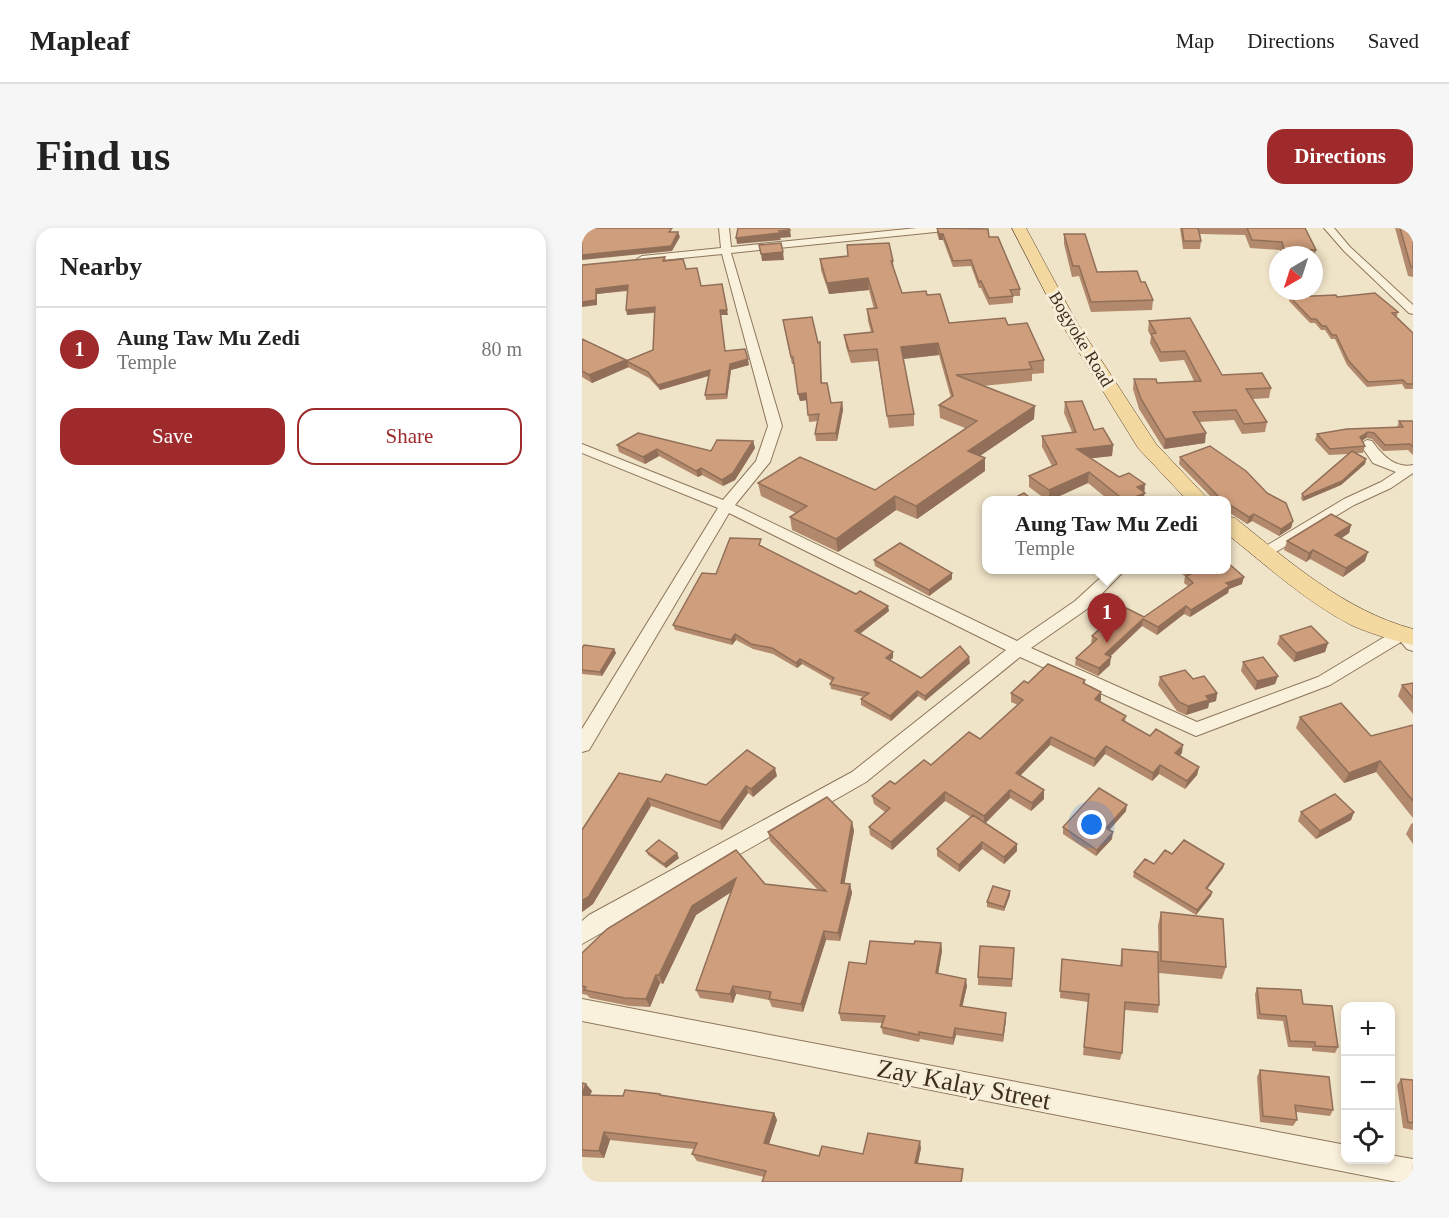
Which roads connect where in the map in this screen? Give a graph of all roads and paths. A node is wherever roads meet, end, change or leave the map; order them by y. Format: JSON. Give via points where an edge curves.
{"nodes":[{"id":1,"x":724,"y":228,"type":"edge"},
{"id":2,"x":945,"y":228,"type":"edge"},
{"id":3,"x":1019,"y":228,"type":"edge"},
{"id":4,"x":1329,"y":228,"type":"edge"},
{"id":5,"x":726,"y":251,"type":"junction"},
{"id":6,"x":626,"y":261,"type":"edge"},
{"id":7,"x":1413,"y":311,"type":"edge"},
{"id":8,"x":1367,"y":444,"type":"edge"},
{"id":9,"x":582,"y":448,"type":"edge"},
{"id":10,"x":1409,"y":470,"type":"edge"},
{"id":11,"x":1192,"y":496,"type":"edge"},
{"id":12,"x":726,"y":506,"type":"junction"},
{"id":13,"x":1231,"y":526,"type":"edge"},
{"id":14,"x":1266,"y":552,"type":"junction"},
{"id":15,"x":1114,"y":574,"type":"edge"},
{"id":16,"x":1409,"y":639,"type":"edge"},
{"id":17,"x":1018,"y":649,"type":"junction"},
{"id":18,"x":582,"y":745,"type":"edge"},
{"id":19,"x":582,"y":934,"type":"edge"},
{"id":20,"x":582,"y":1010,"type":"edge"},
{"id":21,"x":1341,"y":1157,"type":"edge"},
{"id":22,"x":1372,"y":1164,"type":"edge"},
{"id":23,"x":1413,"y":1172,"type":"edge"}],
"edges":[{"from":1,"to":5,"type":"street"},
{"from":2,"to":5,"type":"street"},
{"from":3,"to":11,"type":"main road","name":"Bogyoke Road","via":[[1069,323],[1148,448]]},
{"from":4,"to":7,"type":"street"},
{"from":5,"to":6,"type":"street"},
{"from":5,"to":12,"type":"street","via":[[775,426],[763,462]]},
{"from":8,"to":10,"type":"street","via":[[1378,460]]},
{"from":9,"to":12,"type":"street"},
{"from":10,"to":14,"type":"street"},
{"from":12,"to":17,"type":"street"},
{"from":12,"to":18,"type":"street"},
{"from":13,"to":14,"type":"main road"},
{"from":14,"to":16,"type":"main road","via":[[1299,581],[1352,616]]},
{"from":15,"to":17,"type":"street","via":[[1081,605]]},
{"from":16,"to":17,"type":"street","via":[[1324,681],[1196,729]]},
{"from":17,"to":19,"type":"street","via":[[859,777],[597,922]]},
{"from":20,"to":21,"type":"street","name":"Zay Kalay Street"},
{"from":22,"to":23,"type":"street"}]}
